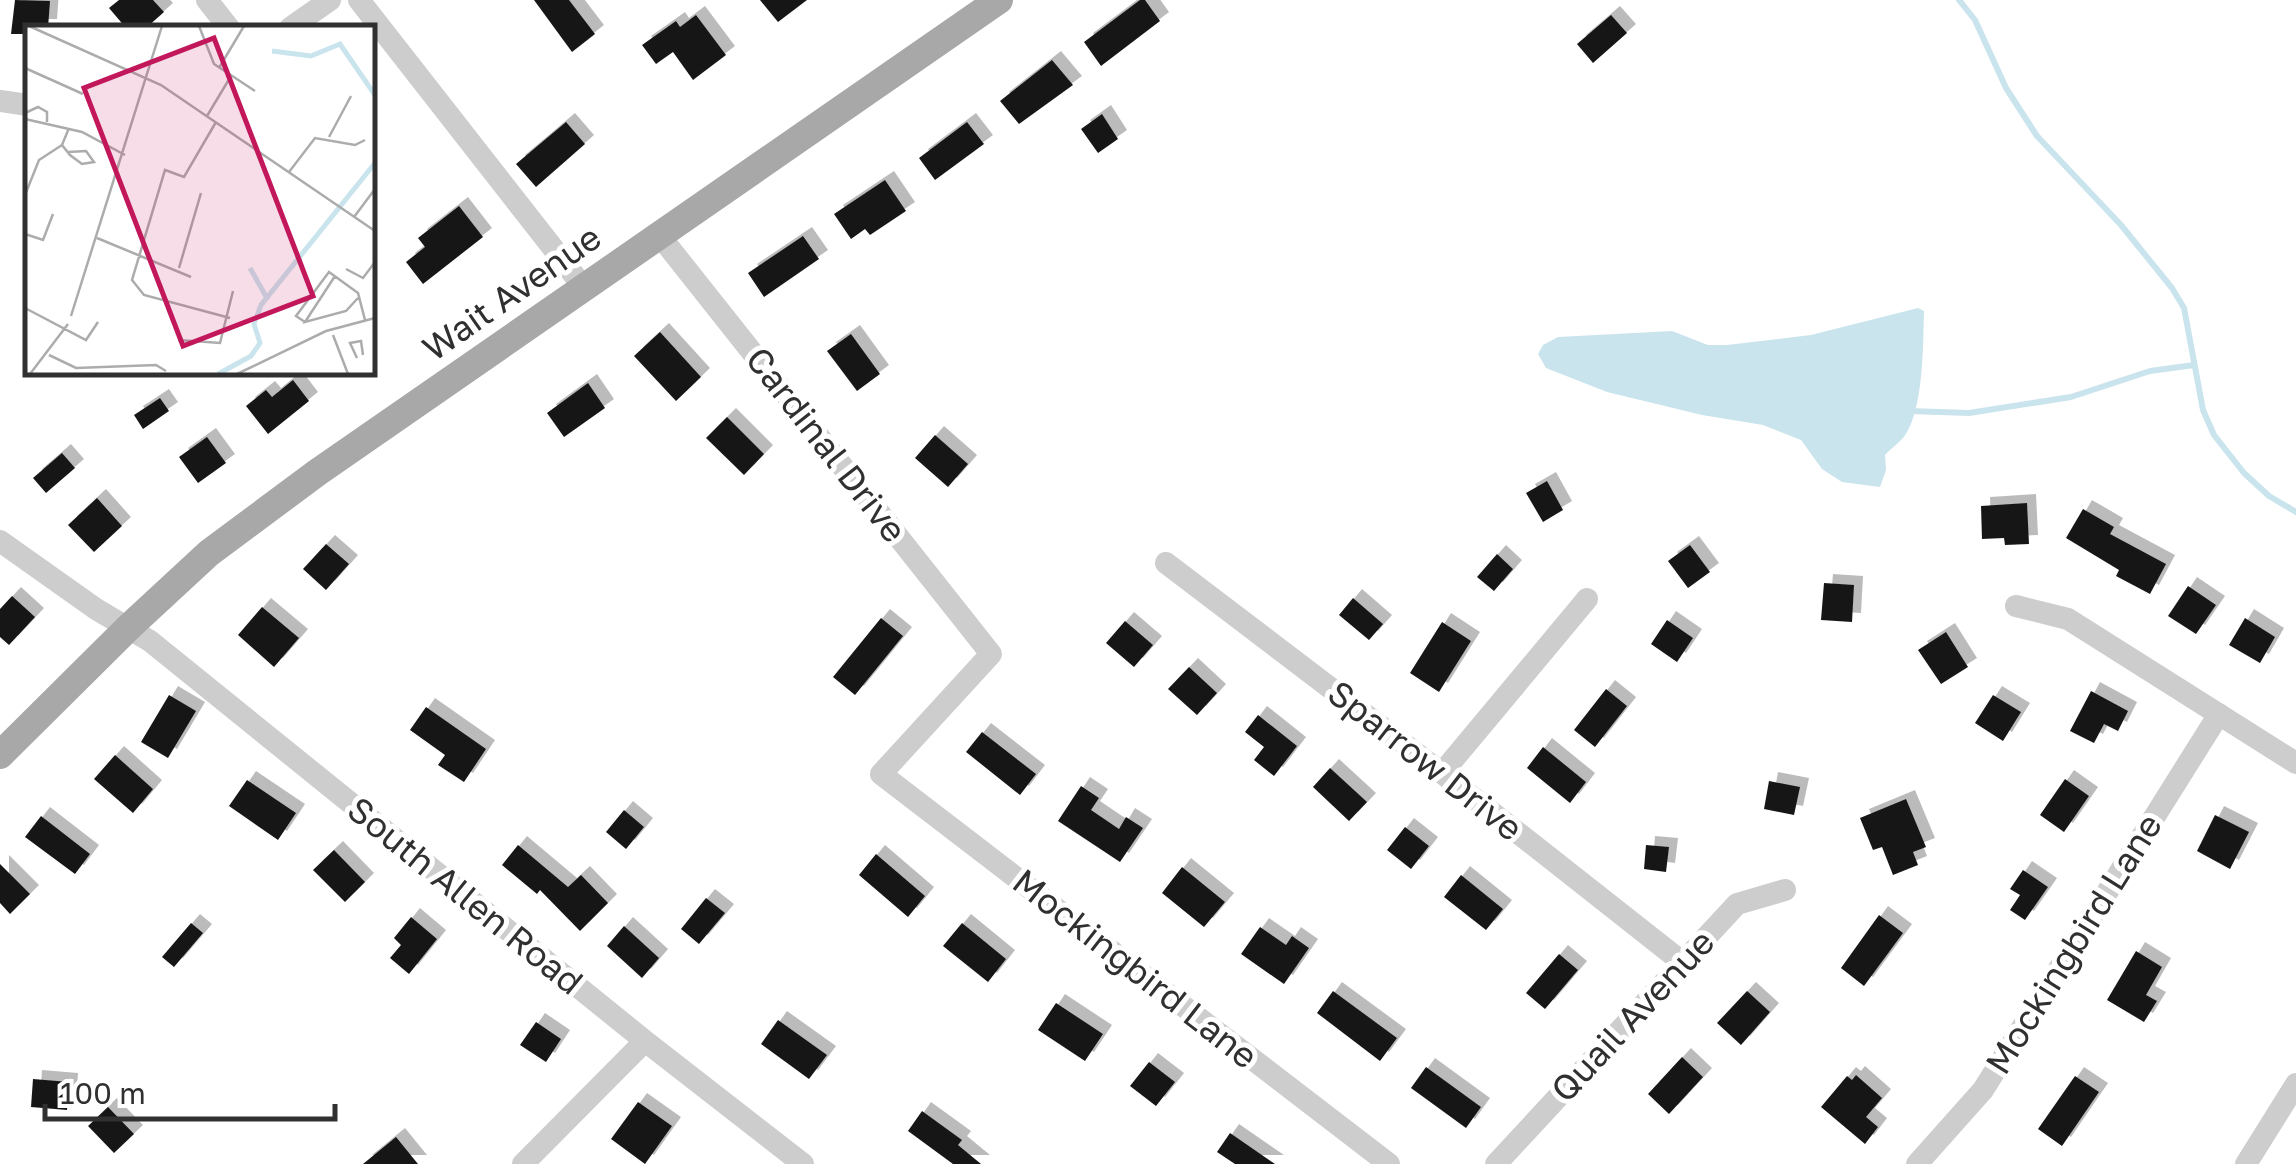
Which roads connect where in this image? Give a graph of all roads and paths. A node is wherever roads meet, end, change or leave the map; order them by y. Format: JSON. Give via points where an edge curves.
{"nodes":[{"id":1,"x":207,"y":0,"type":"edge"},
{"id":2,"x":330,"y":0,"type":"edge"},
{"id":3,"x":359,"y":0,"type":"edge"},
{"id":4,"x":999,"y":0,"type":"edge"},
{"id":5,"x":226,"y":25,"type":"edge"},
{"id":6,"x":294,"y":25,"type":"edge"},
{"id":7,"x":0,"y":101,"type":"edge"},
{"id":8,"x":25,"y":105,"type":"edge"},
{"id":9,"x":660,"y":236,"type":"junction"},
{"id":10,"x":585,"y":290,"type":"junction"},
{"id":11,"x":0,"y":541,"type":"edge"},
{"id":12,"x":1166,"y":562,"type":"dead end"},
{"id":13,"x":1586,"y":599,"type":"dead end"},
{"id":14,"x":2016,"y":606,"type":"dead end"},
{"id":15,"x":129,"y":627,"type":"junction"},
{"id":16,"x":2219,"y":714,"type":"junction"},
{"id":17,"x":0,"y":755,"type":"edge"},
{"id":18,"x":2296,"y":762,"type":"edge"},
{"id":19,"x":1442,"y":773,"type":"junction"},
{"id":20,"x":881,"y":774,"type":"joint"},
{"id":21,"x":1785,"y":890,"type":"dead end"},
{"id":22,"x":1682,"y":962,"type":"junction"},
{"id":23,"x":645,"y":1041,"type":"junction"},
{"id":24,"x":2296,"y":1084,"type":"edge"},
{"id":25,"x":524,"y":1164,"type":"edge"},
{"id":26,"x":804,"y":1164,"type":"edge"},
{"id":27,"x":1389,"y":1164,"type":"edge"},
{"id":28,"x":1496,"y":1164,"type":"edge"},
{"id":29,"x":1917,"y":1164,"type":"edge"},
{"id":30,"x":2246,"y":1164,"type":"edge"}],
"edges":[{"from":1,"to":5,"type":"street"},
{"from":2,"to":6,"type":"street"},
{"from":3,"to":10,"type":"street"},
{"from":4,"to":9,"type":"main road","name":"Wait Avenue"},
{"from":7,"to":8,"type":"street"},
{"from":9,"to":10,"type":"main road","name":"Wait Avenue"},
{"from":9,"to":20,"type":"street","name":"Cardinal Drive","via":[[992,654]]},
{"from":10,"to":15,"type":"main road","name":"Wait Avenue","via":[[318,472],[210,553]]},
{"from":11,"to":15,"type":"street","name":"South Allen Road"},
{"from":12,"to":19,"type":"street","name":"Sparrow Drive"},
{"from":13,"to":19,"type":"street"},
{"from":14,"to":16,"type":"street","via":[[2068,619]]},
{"from":15,"to":17,"type":"main road","name":"Wait Avenue"},
{"from":15,"to":23,"type":"street","name":"South Allen Road"},
{"from":16,"to":18,"type":"street"},
{"from":16,"to":29,"type":"street","name":"Mockingbird Lane","via":[[1983,1090]]},
{"from":19,"to":22,"type":"street","name":"Sparrow Drive"},
{"from":20,"to":27,"type":"street","name":"Mockingbird Lane"},
{"from":21,"to":22,"type":"street","name":"Quail Avenue","via":[[1737,904]]},
{"from":22,"to":28,"type":"street","name":"Quail Avenue"},
{"from":23,"to":25,"type":"street"},
{"from":23,"to":26,"type":"street","name":"South Allen Road"},
{"from":24,"to":30,"type":"street"}]}
